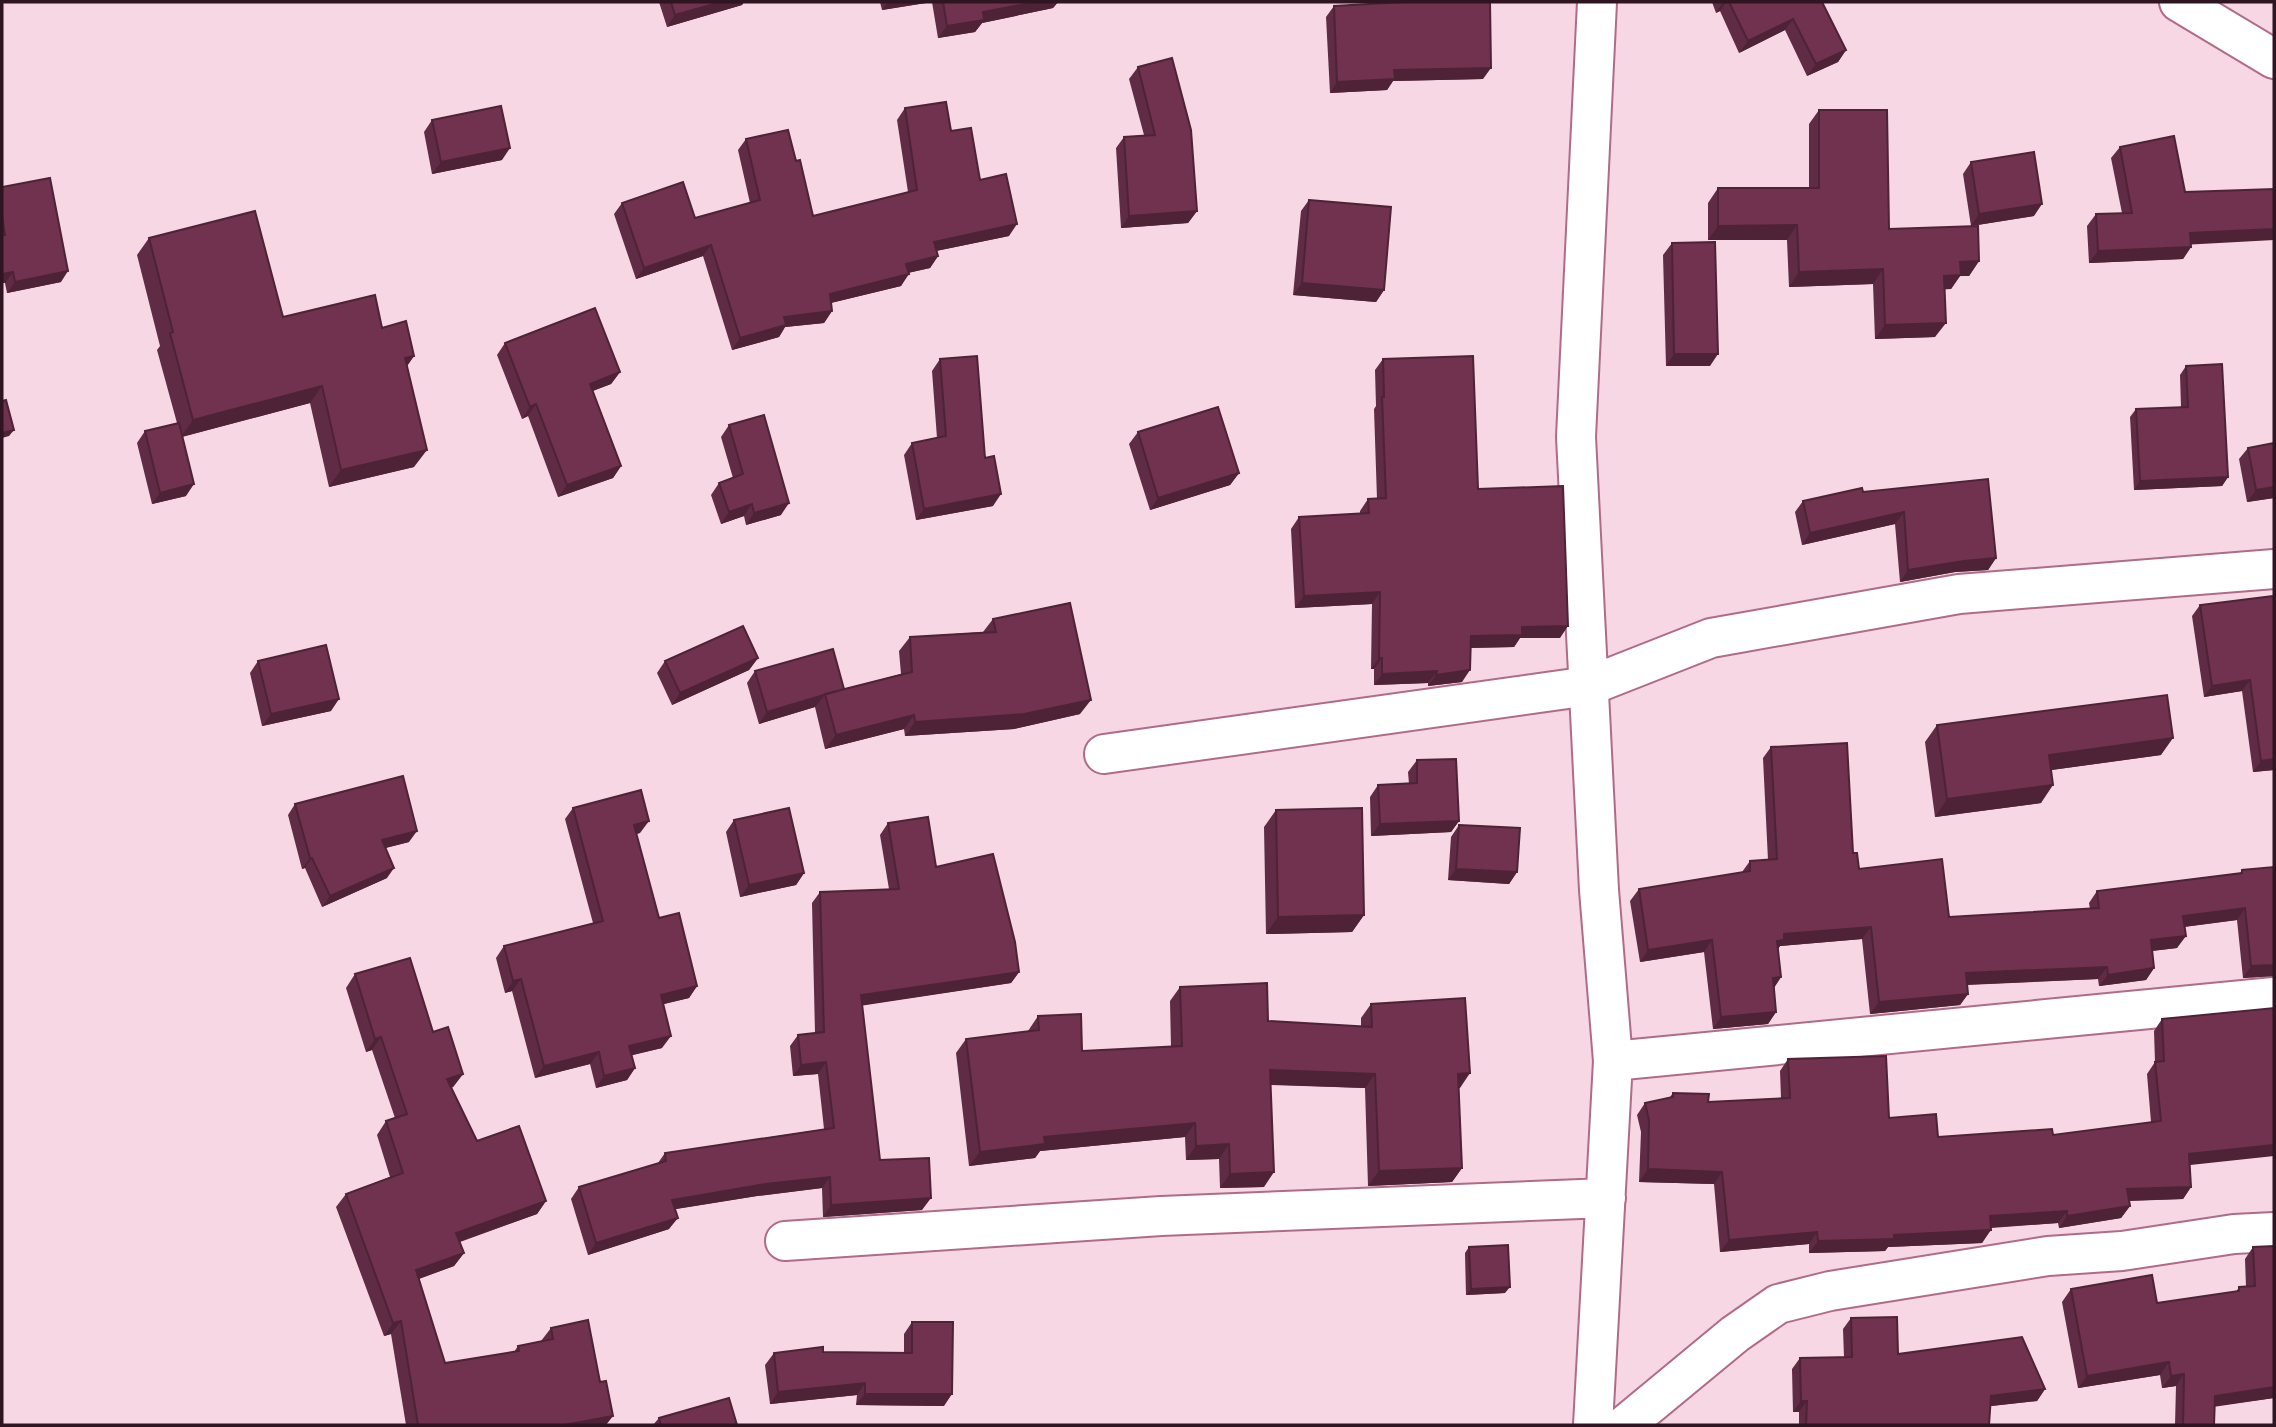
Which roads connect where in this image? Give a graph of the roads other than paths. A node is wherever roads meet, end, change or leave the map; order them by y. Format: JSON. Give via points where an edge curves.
{"nodes":[{"id":1,"x":1597,"y":2,"type":"edge"},
{"id":2,"x":2179,"y":2,"type":"edge"},
{"id":3,"x":2274,"y":59,"type":"edge"},
{"id":4,"x":2274,"y":569,"type":"edge"},
{"id":5,"x":1589,"y":686,"type":"junction"},
{"id":6,"x":1104,"y":754,"type":"dead end"},
{"id":7,"x":2274,"y":997,"type":"edge"},
{"id":8,"x":1613,"y":1061,"type":"junction"},
{"id":9,"x":1606,"y":1198,"type":"junction"},
{"id":10,"x":2274,"y":1232,"type":"edge"},
{"id":11,"x":785,"y":1241,"type":"dead end"},
{"id":12,"x":1594,"y":1425,"type":"edge"},
{"id":13,"x":1625,"y":1425,"type":"edge"}],
"edges":[{"from":1,"to":5,"type":"street","via":[[1576,437]]},
{"from":2,"to":3,"type":"street"},
{"from":4,"to":5,"type":"street","via":[[1959,594],[1711,638]]},
{"from":5,"to":6,"type":"street"},
{"from":5,"to":8,"type":"street"},
{"from":7,"to":8,"type":"street"},
{"from":8,"to":9,"type":"street"},
{"from":9,"to":11,"type":"street","via":[[1161,1216]]},
{"from":9,"to":12,"type":"street"},
{"from":10,"to":13,"type":"street","via":[[2048,1256],[1778,1304]]}]}
